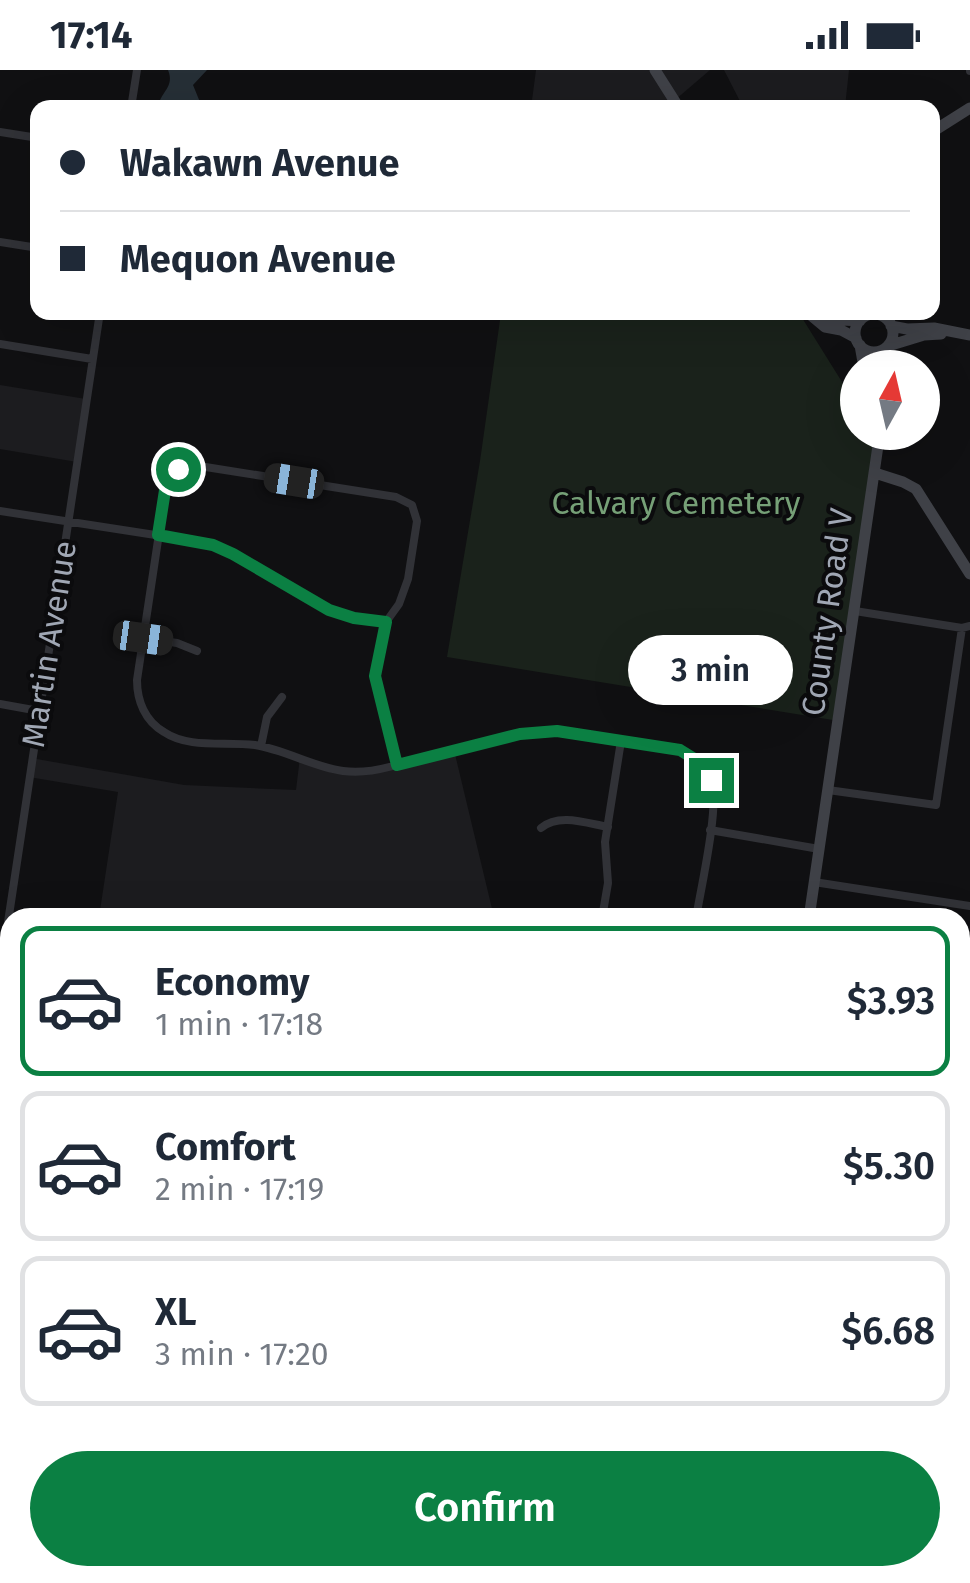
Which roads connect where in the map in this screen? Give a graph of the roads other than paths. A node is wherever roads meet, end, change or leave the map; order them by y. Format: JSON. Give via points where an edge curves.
{"nodes":[{"id":1,"x":137,"y":70,"type":"edge"},
{"id":2,"x":655,"y":70,"type":"edge"},
{"id":3,"x":133,"y":100,"type":"edge"},
{"id":4,"x":674,"y":100,"type":"edge"},
{"id":5,"x":970,"y":108,"type":"edge"},
{"id":6,"x":940,"y":127,"type":"edge"},
{"id":7,"x":0,"y":132,"type":"edge"},
{"id":8,"x":30,"y":137,"type":"edge"},
{"id":9,"x":0,"y":242,"type":"edge"},
{"id":10,"x":30,"y":247,"type":"edge"},
{"id":11,"x":99,"y":320,"type":"edge"},
{"id":12,"x":819,"y":320,"type":"edge"},
{"id":13,"x":826,"y":320,"type":"edge"},
{"id":14,"x":873,"y":320,"type":"edge"},
{"id":15,"x":878,"y":320,"type":"edge"},
{"id":16,"x":882,"y":320,"type":"edge"},
{"id":17,"x":822,"y":322,"type":"junction"},
{"id":18,"x":950,"y":332,"type":"junction"},
{"id":19,"x":970,"y":336,"type":"edge"},
{"id":20,"x":858,"y":342,"type":"junction"},
{"id":21,"x":0,"y":344,"type":"edge"},
{"id":22,"x":860,"y":350,"type":"edge"},
{"id":23,"x":870,"y":350,"type":"edge"},
{"id":24,"x":885,"y":350,"type":"edge"},
{"id":25,"x":890,"y":350,"type":"edge"},
{"id":26,"x":92,"y":359,"type":"junction"},
{"id":27,"x":878,"y":450,"type":"edge"},
{"id":28,"x":875,"y":474,"type":"junction"},
{"id":29,"x":0,"y":511,"type":"edge"},
{"id":30,"x":68,"y":521,"type":"junction"},
{"id":31,"x":158,"y":535,"type":"junction"},
{"id":32,"x":970,"y":574,"type":"edge"},
{"id":33,"x":855,"y":611,"type":"junction"},
{"id":34,"x":386,"y":622,"type":"junction"},
{"id":35,"x":966,"y":627,"type":"edge"},
{"id":36,"x":143,"y":638,"type":"junction"},
{"id":37,"x":196,"y":651,"type":"dead end"},
{"id":38,"x":282,"y":697,"type":"dead end"},
{"id":39,"x":0,"y":704,"type":"edge"},
{"id":40,"x":38,"y":711,"type":"junction"},
{"id":41,"x":622,"y":741,"type":"junction"},
{"id":42,"x":261,"y":746,"type":"junction"},
{"id":43,"x":397,"y":765,"type":"junction"},
{"id":44,"x":828,"y":790,"type":"junction"},
{"id":45,"x":608,"y":827,"type":"junction"},
{"id":46,"x":541,"y":828,"type":"dead end"},
{"id":47,"x":710,"y":830,"type":"junction"},
{"id":48,"x":819,"y":848,"type":"junction"},
{"id":49,"x":814,"y":882,"type":"junction"},
{"id":50,"x":970,"y":906,"type":"edge"},
{"id":51,"x":6,"y":908,"type":"edge"},
{"id":52,"x":604,"y":908,"type":"edge"},
{"id":53,"x":698,"y":908,"type":"edge"},
{"id":54,"x":810,"y":908,"type":"edge"}],
"edges":[{"from":1,"to":3,"type":"street"},
{"from":2,"to":4,"type":"main road"},
{"from":5,"to":6,"type":"main road"},
{"from":7,"to":8,"type":"street"},
{"from":9,"to":10,"type":"street"},
{"from":11,"to":26,"type":"street","name":"Martin Avenue"},
{"from":12,"to":17,"type":"main road"},
{"from":13,"to":17,"type":"main road"},
{"from":14,"to":20,"type":"main road","via":[[856,331]]},
{"from":15,"to":24,"type":"main road","via":[[892,336]]},
{"from":16,"to":18,"type":"main road"},
{"from":17,"to":20,"type":"main road"},
{"from":18,"to":19,"type":"main road"},
{"from":18,"to":25,"type":"main road"},
{"from":20,"to":22,"type":"main road"},
{"from":20,"to":23,"type":"main road"},
{"from":21,"to":26,"type":"street"},
{"from":26,"to":30,"type":"street","name":"Martin Avenue"},
{"from":27,"to":28,"type":"main road","name":"County Road V"},
{"from":28,"to":32,"type":"main road","via":[[916,489]]},
{"from":28,"to":33,"type":"main road","name":"County Road V"},
{"from":29,"to":30,"type":"street"},
{"from":30,"to":31,"type":"street"},
{"from":30,"to":40,"type":"street","name":"Martin Avenue"},
{"from":31,"to":34,"type":"street","via":[[213,545],[329,610]]},
{"from":31,"to":34,"type":"street","via":[[168,481],[187,466],[399,497],[414,508],[417,525],[405,591]]},
{"from":31,"to":36,"type":"street"},
{"from":33,"to":35,"type":"street"},
{"from":33,"to":44,"type":"main road","name":"County Road V"},
{"from":34,"to":43,"type":"street","via":[[375,676]]},
{"from":35,"to":44,"type":"street","via":[[936,806]]},
{"from":36,"to":37,"type":"street"},
{"from":36,"to":42,"type":"street","via":[[137,692],[157,728],[189,742]]},
{"from":38,"to":42,"type":"street","via":[[267,717]]},
{"from":39,"to":40,"type":"street"},
{"from":40,"to":51,"type":"street","name":"Martin Avenue"},
{"from":41,"to":43,"type":"street","via":[[536,732]]},
{"from":41,"to":45,"type":"street"},
{"from":41,"to":47,"type":"street","via":[[680,750],[701,763],[714,790]]},
{"from":42,"to":43,"type":"street","via":[[346,771]]},
{"from":44,"to":48,"type":"main road","name":"County Road V"},
{"from":45,"to":46,"type":"street","via":[[561,819]]},
{"from":45,"to":52,"type":"street"},
{"from":47,"to":48,"type":"street"},
{"from":47,"to":53,"type":"street"},
{"from":48,"to":49,"type":"main road","name":"County Road V"},
{"from":49,"to":50,"type":"street"},
{"from":49,"to":54,"type":"main road","name":"County Road V"}]}
